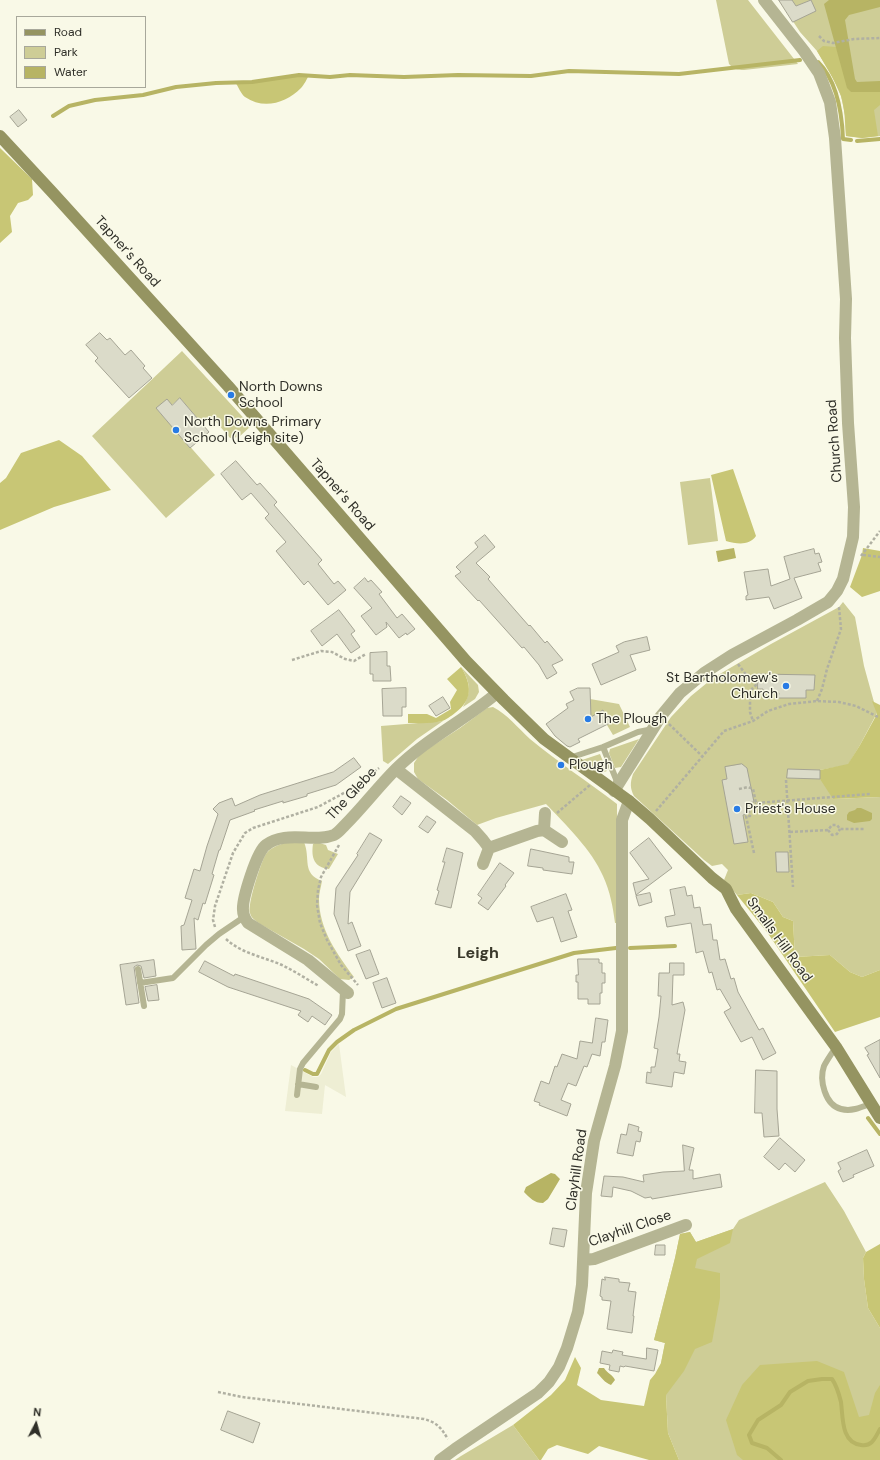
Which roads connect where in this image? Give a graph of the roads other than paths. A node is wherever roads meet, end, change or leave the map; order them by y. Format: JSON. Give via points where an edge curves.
{"nodes":[{"id":1,"x":764,"y":0,"type":"edge"},
{"id":2,"x":0,"y":136,"type":"edge"},
{"id":3,"x":497,"y":693,"type":"junction"},
{"id":4,"x":653,"y":728,"type":"junction"},
{"id":5,"x":603,"y":747,"type":"junction"},
{"id":6,"x":569,"y":758,"type":"junction"},
{"id":7,"x":396,"y":768,"type":"junction"},
{"id":8,"x":616,"y":788,"type":"junction"},
{"id":9,"x":629,"y":801,"type":"junction"},
{"id":10,"x":545,"y":813,"type":"dead end"},
{"id":11,"x":544,"y":828,"type":"junction"},
{"id":12,"x":562,"y":842,"type":"dead end"},
{"id":13,"x":489,"y":848,"type":"junction"},
{"id":14,"x":483,"y":864,"type":"dead end"},
{"id":15,"x":244,"y":917,"type":"junction"},
{"id":16,"x":138,"y":969,"type":"dead end"},
{"id":17,"x":140,"y":983,"type":"junction"},
{"id":18,"x":350,"y":990,"type":"joint"},
{"id":19,"x":144,"y":1006,"type":"dead end"},
{"id":20,"x":836,"y":1047,"type":"junction"},
{"id":21,"x":298,"y":1084,"type":"junction"},
{"id":22,"x":316,"y":1087,"type":"dead end"},
{"id":23,"x":297,"y":1095,"type":"dead end"},
{"id":24,"x":872,"y":1103,"type":"junction"},
{"id":25,"x":880,"y":1118,"type":"edge"},
{"id":26,"x":686,"y":1225,"type":"dead end"},
{"id":27,"x":584,"y":1260,"type":"junction"},
{"id":28,"x":440,"y":1460,"type":"edge"}],
"edges":[{"from":1,"to":4,"type":"street","name":"Church Road","via":[[819,73],[830,102],[835,138],[846,299],[845,338],[854,507],[853,537],[837,591],[828,602],[704,673],[680,693]]},
{"from":2,"to":3,"type":"street","name":"Tapner's Road","via":[[228,386],[466,661]]},
{"from":3,"to":6,"type":"street","name":"Tapner's Road","via":[[544,739]]},
{"from":3,"to":7,"type":"street","name":"The Glebe","via":[[414,752]]},
{"from":4,"to":5,"type":"lane"},
{"from":4,"to":8,"type":"street","name":"Church Road"},
{"from":5,"to":6,"type":"lane"},
{"from":5,"to":8,"type":"lane"},
{"from":6,"to":8,"type":"street","name":"Tapner's Road"},
{"from":7,"to":13,"type":"street","via":[[475,831]]},
{"from":7,"to":15,"type":"street","name":"The Glebe","via":[[334,835],[291,837],[266,845],[256,859],[242,908]]},
{"from":8,"to":9,"type":"street","name":"Tapner's Road"},
{"from":9,"to":20,"type":"street","name":"Smalls Hill Road","via":[[726,889],[736,909]]},
{"from":9,"to":27,"type":"street","name":"Clayhill Road","via":[[622,820],[622,1031],[594,1140],[586,1193]]},
{"from":10,"to":11,"type":"street"},
{"from":11,"to":12,"type":"street"},
{"from":11,"to":13,"type":"street"},
{"from":13,"to":14,"type":"street"},
{"from":15,"to":17,"type":"lane","via":[[219,934],[173,978]]},
{"from":15,"to":18,"type":"street","via":[[248,923],[308,960]]},
{"from":16,"to":17,"type":"lane"},
{"from":17,"to":19,"type":"lane"},
{"from":18,"to":21,"type":"lane","via":[[340,1019],[303,1063]]},
{"from":20,"to":24,"type":"street","name":"Smalls Hill Road"},
{"from":20,"to":24,"type":"lane","via":[[824,1066],[822,1075],[828,1099],[834,1106],[852,1110]]},
{"from":21,"to":22,"type":"lane"},
{"from":21,"to":23,"type":"lane"},
{"from":24,"to":25,"type":"street","name":"Smalls Hill Road"},
{"from":26,"to":27,"type":"street","name":"Clayhill Close","via":[[594,1259]]},
{"from":27,"to":28,"type":"street","name":"Clayhill Road","via":[[578,1312],[567,1348],[549,1382],[538,1393]]}]}
